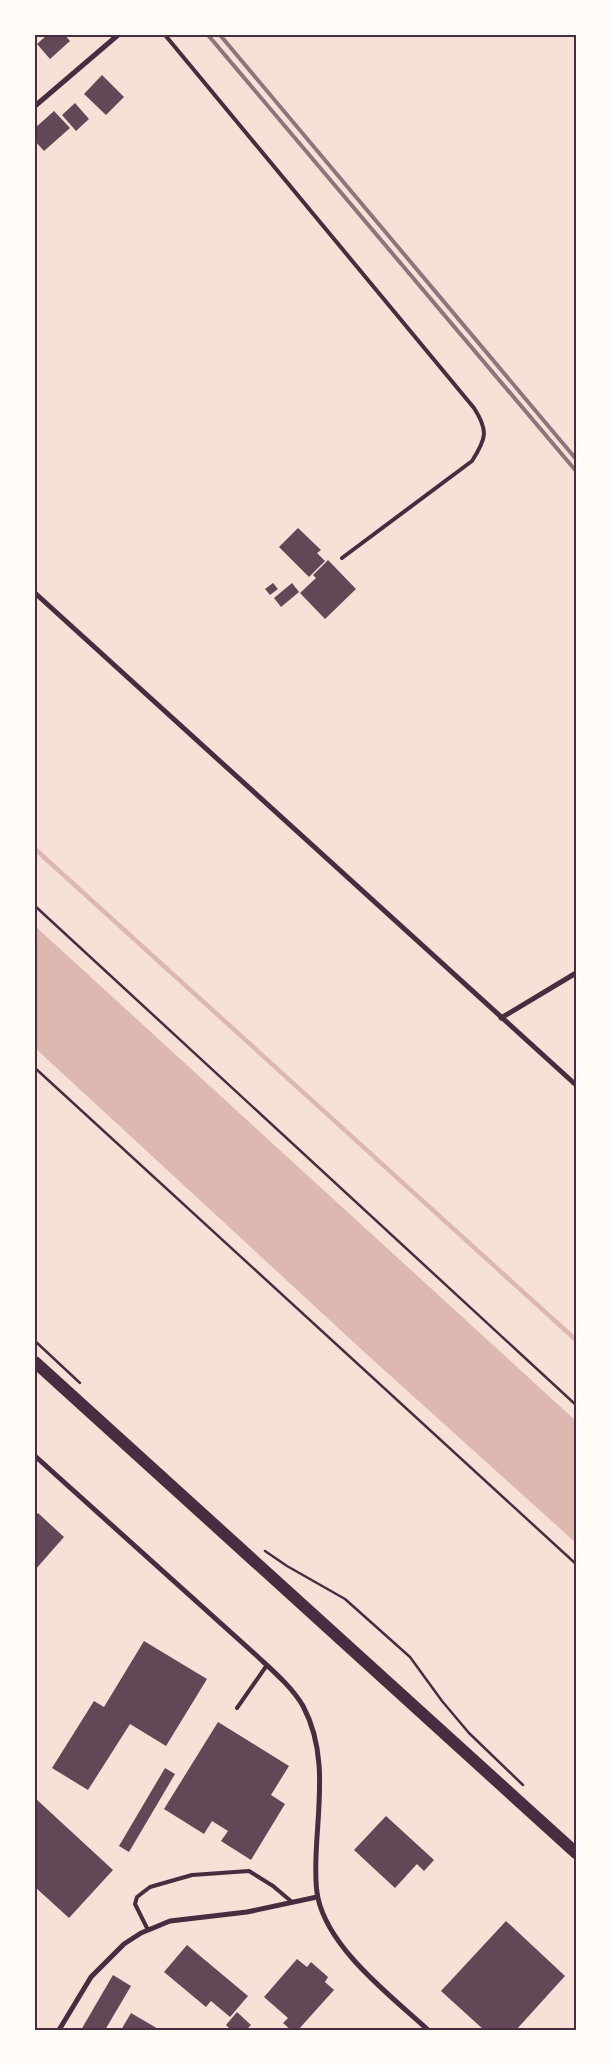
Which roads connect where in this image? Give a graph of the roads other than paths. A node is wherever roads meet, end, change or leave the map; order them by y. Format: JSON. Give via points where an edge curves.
{"nodes":[{"id":1,"x":118,"y":35,"type":"edge"},
{"id":2,"x":165,"y":35,"type":"edge"},
{"id":3,"x":35,"y":106,"type":"edge"},
{"id":4,"x":342,"y":558,"type":"dead end"},
{"id":5,"x":35,"y":593,"type":"edge"},
{"id":6,"x":576,"y":973,"type":"edge"},
{"id":7,"x":501,"y":1018,"type":"junction"},
{"id":8,"x":576,"y":1085,"type":"edge"},
{"id":9,"x":35,"y":1362,"type":"edge"},
{"id":10,"x":35,"y":1456,"type":"edge"},
{"id":11,"x":267,"y":1665,"type":"junction"},
{"id":12,"x":237,"y":1708,"type":"dead end"},
{"id":13,"x":576,"y":1853,"type":"edge"},
{"id":14,"x":317,"y":1897,"type":"junction"},
{"id":15,"x":292,"y":1902,"type":"junction"},
{"id":16,"x":148,"y":1930,"type":"junction"},
{"id":17,"x":59,"y":2030,"type":"edge"},
{"id":18,"x":428,"y":2030,"type":"edge"}],
"edges":[{"from":1,"to":3,"type":"street"},
{"from":2,"to":4,"type":"lane","via":[[482,420],[485,432],[482,446],[472,461]]},
{"from":5,"to":7,"type":"street"},
{"from":6,"to":7,"type":"street"},
{"from":7,"to":8,"type":"street"},
{"from":9,"to":13,"type":"main road"},
{"from":10,"to":11,"type":"street"},
{"from":11,"to":12,"type":"lane"},
{"from":11,"to":14,"type":"street","via":[[303,1706],[315,1736],[321,1769]]},
{"from":14,"to":15,"type":"street"},
{"from":14,"to":18,"type":"street","via":[[327,1923],[364,1973]]},
{"from":15,"to":16,"type":"street","via":[[247,1912],[170,1921]]},
{"from":15,"to":16,"type":"lane","via":[[250,1871],[192,1875],[150,1887],[137,1897],[135,1904]]},
{"from":16,"to":17,"type":"street","via":[[124,1944],[91,1977]]}]}
